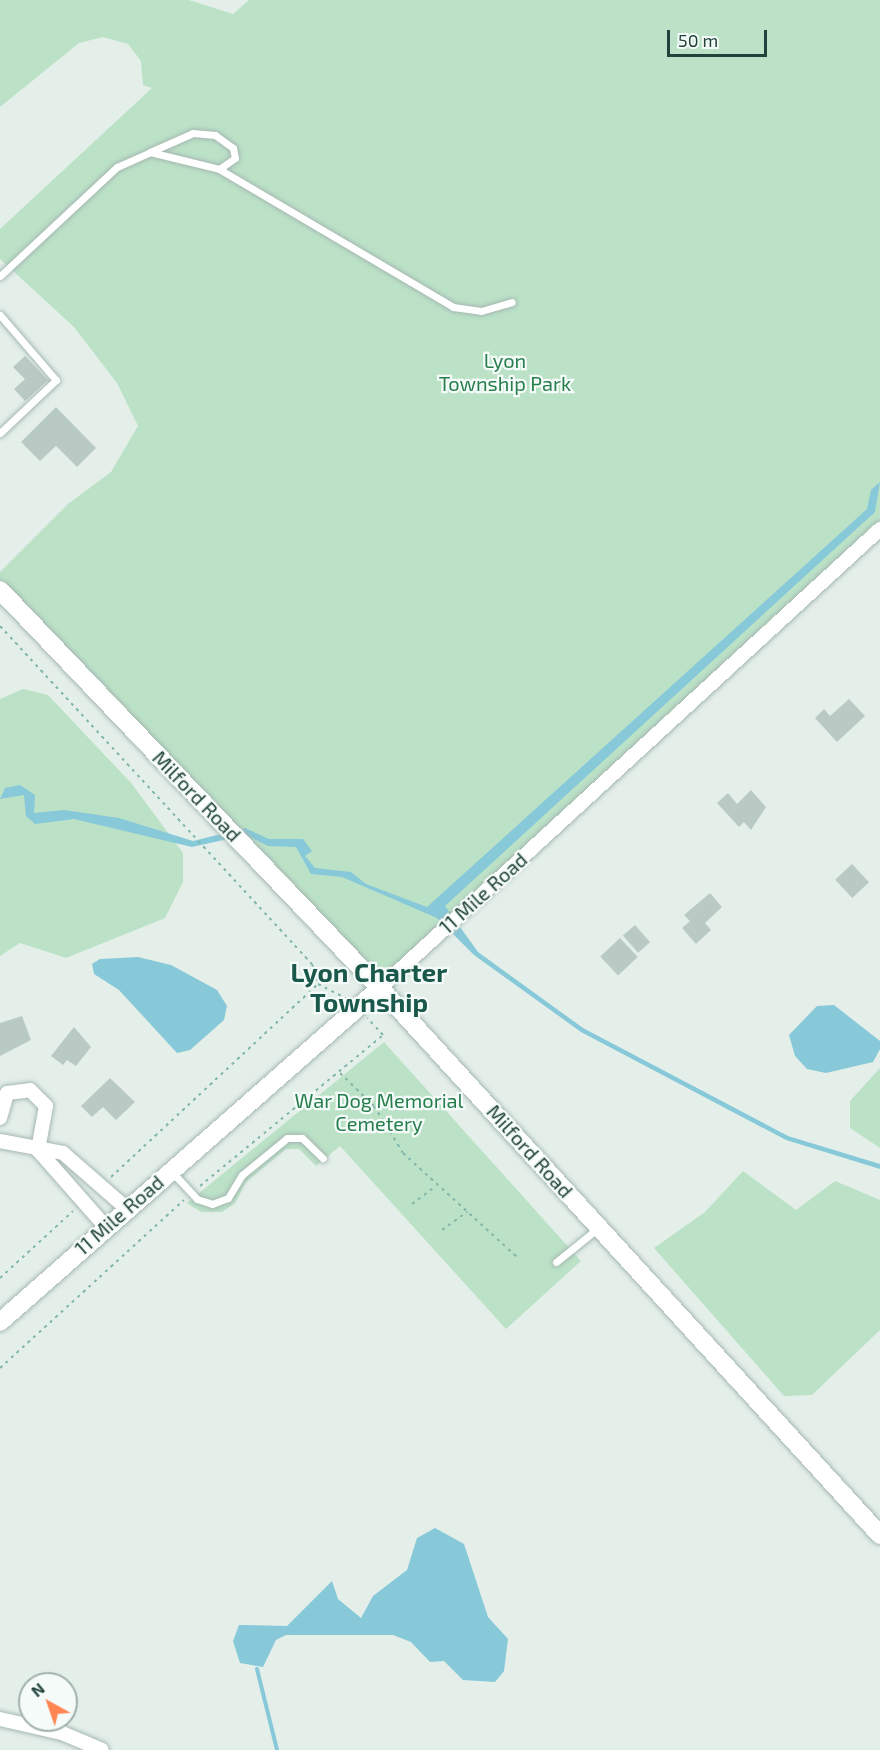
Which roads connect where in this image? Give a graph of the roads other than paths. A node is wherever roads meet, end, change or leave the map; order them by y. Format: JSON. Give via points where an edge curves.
{"nodes":[{"id":1,"x":150,"y":152,"type":"junction"},
{"id":2,"x":219,"y":169,"type":"junction"},
{"id":3,"x":0,"y":276,"type":"edge"},
{"id":4,"x":512,"y":302,"type":"dead end"},
{"id":5,"x":0,"y":315,"type":"edge"},
{"id":6,"x":0,"y":433,"type":"edge"},
{"id":7,"x":880,"y":529,"type":"edge"},
{"id":8,"x":0,"y":590,"type":"edge"},
{"id":9,"x":380,"y":988,"type":"junction"},
{"id":10,"x":0,"y":1118,"type":"edge"},
{"id":11,"x":0,"y":1141,"type":"edge"},
{"id":12,"x":38,"y":1150,"type":"junction"},
{"id":13,"x":323,"y":1158,"type":"dead end"},
{"id":14,"x":170,"y":1170,"type":"junction"},
{"id":15,"x":126,"y":1208,"type":"junction"},
{"id":16,"x":106,"y":1227,"type":"junction"},
{"id":17,"x":599,"y":1227,"type":"junction"},
{"id":18,"x":556,"y":1262,"type":"dead end"},
{"id":19,"x":0,"y":1322,"type":"edge"},
{"id":20,"x":880,"y":1535,"type":"edge"},
{"id":21,"x":0,"y":1719,"type":"edge"},
{"id":22,"x":102,"y":1750,"type":"edge"}],
"edges":[{"from":1,"to":2,"type":"lane"},
{"from":1,"to":2,"type":"lane","via":[[193,133],[215,135],[233,148],[235,158]]},
{"from":1,"to":3,"type":"lane","via":[[117,167]]},
{"from":2,"to":4,"type":"lane","via":[[453,307],[480,310]]},
{"from":5,"to":6,"type":"lane","via":[[56,380]]},
{"from":7,"to":9,"type":"street","name":"11 Mile Road"},
{"from":8,"to":9,"type":"street","name":"Milford Road"},
{"from":9,"to":14,"type":"street","name":"11 Mile Road"},
{"from":9,"to":17,"type":"street","name":"Milford Road"},
{"from":10,"to":12,"type":"street","via":[[8,1093],[30,1090],[46,1106]]},
{"from":11,"to":12,"type":"street"},
{"from":12,"to":15,"type":"street","via":[[63,1153],[77,1161]]},
{"from":12,"to":16,"type":"street"},
{"from":13,"to":14,"type":"lane","via":[[302,1138],[287,1138],[242,1175],[228,1198],[212,1204],[198,1199]]},
{"from":14,"to":15,"type":"street","name":"11 Mile Road"},
{"from":15,"to":16,"type":"street","name":"11 Mile Road"},
{"from":16,"to":19,"type":"street","name":"11 Mile Road"},
{"from":17,"to":18,"type":"lane"},
{"from":17,"to":20,"type":"street","name":"Milford Road"},
{"from":21,"to":22,"type":"street","via":[[62,1733]]}]}
